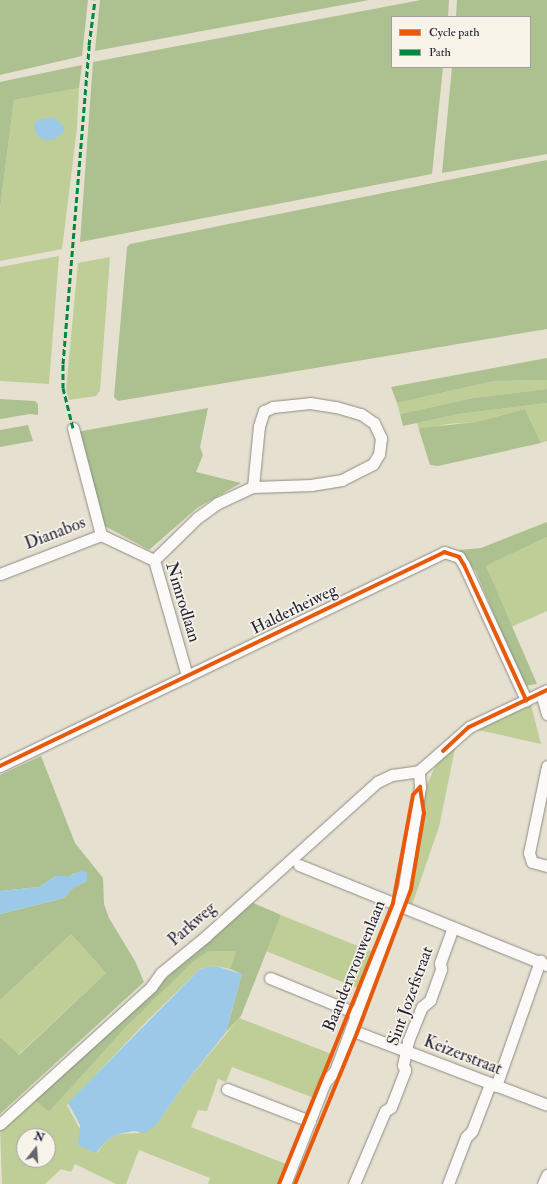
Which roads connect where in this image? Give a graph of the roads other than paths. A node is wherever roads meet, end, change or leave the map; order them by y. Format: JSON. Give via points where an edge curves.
{"nodes":[{"id":1,"x":73,"y":428,"type":"dead end"},
{"id":2,"x":253,"y":487,"type":"junction"},
{"id":3,"x":101,"y":534,"type":"junction"},
{"id":4,"x":154,"y":560,"type":"junction"},
{"id":5,"x":0,"y":574,"type":"edge"},
{"id":6,"x":187,"y":676,"type":"junction"},
{"id":7,"x":544,"y":691,"type":"edge"},
{"id":8,"x":526,"y":700,"type":"junction"},
{"id":9,"x":547,"y":714,"type":"edge"},
{"id":10,"x":0,"y":766,"type":"edge"},
{"id":11,"x":547,"y":766,"type":"edge"},
{"id":12,"x":419,"y":771,"type":"junction"},
{"id":13,"x":299,"y":865,"type":"dead end"},
{"id":14,"x":547,"y":866,"type":"edge"},
{"id":15,"x":398,"y":906,"type":"junction"},
{"id":16,"x":453,"y":928,"type":"junction"},
{"id":17,"x":543,"y":963,"type":"edge"},
{"id":18,"x":270,"y":978,"type":"dead end"},
{"id":19,"x":358,"y":1014,"type":"junction"},
{"id":20,"x":352,"y":1030,"type":"junction"},
{"id":21,"x":406,"y":1052,"type":"junction"},
{"id":22,"x":493,"y":1085,"type":"junction"},
{"id":23,"x":227,"y":1089,"type":"dead end"},
{"id":24,"x":547,"y":1106,"type":"edge"},
{"id":25,"x":310,"y":1121,"type":"junction"},
{"id":26,"x":0,"y":1124,"type":"edge"},
{"id":27,"x":547,"y":1175,"type":"edge"},
{"id":28,"x":285,"y":1184,"type":"edge"},
{"id":29,"x":354,"y":1184,"type":"edge"},
{"id":30,"x":448,"y":1184,"type":"edge"},
{"id":31,"x":543,"y":1184,"type":"edge"}],
"edges":[{"from":1,"to":3,"type":"street"},
{"from":2,"to":2,"type":"street","via":[[259,426],[264,411],[273,407],[310,403],[361,414],[374,423],[381,438],[379,454],[373,464],[342,480],[312,485]]},
{"from":2,"to":4,"type":"street","via":[[218,503],[197,518]]},
{"from":3,"to":4,"type":"street","name":"Nimrodlaan"},
{"from":3,"to":5,"type":"street","name":"Dianabos"},
{"from":4,"to":6,"type":"street","name":"Nimrodlaan"},
{"from":6,"to":8,"type":"street","name":"Halderheiweg","via":[[444,552],[459,557],[464,565]]},
{"from":6,"to":10,"type":"street","name":"Halderheiweg"},
{"from":7,"to":8,"type":"street"},
{"from":7,"to":9,"type":"street"},
{"from":8,"to":12,"type":"street","via":[[469,727]]},
{"from":11,"to":14,"type":"street","via":[[529,853],[532,862]]},
{"from":12,"to":15,"type":"street","name":"Baandervrouwenlaan","via":[[420,786],[404,887]]},
{"from":12,"to":26,"type":"street","name":"Parkweg","via":[[392,775],[365,791],[205,937],[161,973],[151,986]]},
{"from":13,"to":15,"type":"street","name":"Baandervrouwenlaan"},
{"from":15,"to":16,"type":"street"},
{"from":15,"to":19,"type":"street","name":"Baandervrouwenlaan","via":[[368,979]]},
{"from":16,"to":17,"type":"street"},
{"from":16,"to":21,"type":"street","name":"Sint Jozefstraat","via":[[430,1000],[422,1007]]},
{"from":17,"to":22,"type":"street"},
{"from":18,"to":19,"type":"street","name":"Baandervrouwenlaan"},
{"from":19,"to":20,"type":"street","name":"Baandervrouwenlaan"},
{"from":20,"to":21,"type":"street","name":"Keizerstraat"},
{"from":20,"to":25,"type":"street","name":"Baandervrouwenlaan"},
{"from":21,"to":22,"type":"street","name":"Keizerstraat"},
{"from":21,"to":29,"type":"street","name":"Sint Jozefstraat","via":[[403,1065],[405,1070],[391,1107],[385,1111]]},
{"from":22,"to":24,"type":"street","name":"Keizerstraat"},
{"from":22,"to":30,"type":"street","via":[[472,1131],[466,1137]]},
{"from":23,"to":25,"type":"street"},
{"from":25,"to":28,"type":"street","name":"Baandervrouwenlaan"},
{"from":27,"to":31,"type":"street"}]}
